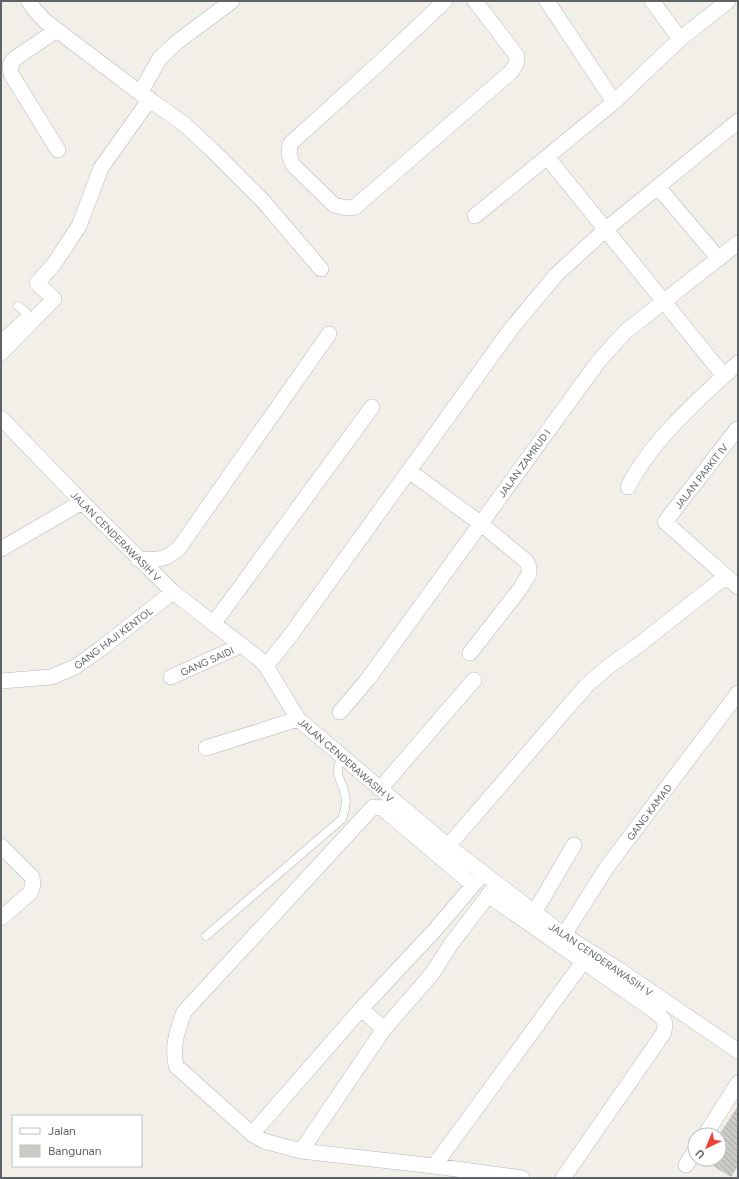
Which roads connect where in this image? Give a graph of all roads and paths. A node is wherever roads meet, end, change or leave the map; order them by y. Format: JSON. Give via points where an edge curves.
{"nodes":[{"id":1,"x":29,"y":1,"type":"edge"},
{"id":2,"x":232,"y":1,"type":"edge"},
{"id":3,"x":445,"y":1,"type":"edge"},
{"id":4,"x":475,"y":1,"type":"edge"},
{"id":5,"x":547,"y":1,"type":"edge"},
{"id":6,"x":652,"y":1,"type":"edge"},
{"id":7,"x":728,"y":1,"type":"edge"},
{"id":8,"x":57,"y":30,"type":"junction"},
{"id":9,"x":680,"y":39,"type":"junction"},
{"id":10,"x":145,"y":96,"type":"junction"},
{"id":11,"x":614,"y":102,"type":"junction"},
{"id":12,"x":738,"y":121,"type":"edge"},
{"id":13,"x":58,"y":150,"type":"dead end"},
{"id":14,"x":546,"y":157,"type":"junction"},
{"id":15,"x":658,"y":187,"type":"junction"},
{"id":16,"x":475,"y":216,"type":"dead end"},
{"id":17,"x":606,"y":230,"type":"junction"},
{"id":18,"x":738,"y":243,"type":"edge"},
{"id":19,"x":718,"y":259,"type":"junction"},
{"id":20,"x":321,"y":269,"type":"dead end"},
{"id":21,"x":664,"y":302,"type":"junction"},
{"id":22,"x":18,"y":306,"type":"dead end"},
{"id":23,"x":329,"y":334,"type":"dead end"},
{"id":24,"x":1,"y":338,"type":"edge"},
{"id":25,"x":1,"y":353,"type":"edge"},
{"id":26,"x":738,"y":363,"type":"edge"},
{"id":27,"x":724,"y":376,"type":"junction"},
{"id":28,"x":372,"y":407,"type":"dead end"},
{"id":29,"x":1,"y":418,"type":"edge"},
{"id":30,"x":737,"y":429,"type":"dead end"},
{"id":31,"x":409,"y":471,"type":"junction"},
{"id":32,"x":628,"y":487,"type":"dead end"},
{"id":33,"x":82,"y":502,"type":"junction"},
{"id":34,"x":480,"y":523,"type":"junction"},
{"id":35,"x":1,"y":549,"type":"edge"},
{"id":36,"x":138,"y":558,"type":"junction"},
{"id":37,"x":725,"y":577,"type":"junction"},
{"id":38,"x":738,"y":587,"type":"edge"},
{"id":39,"x":173,"y":592,"type":"junction"},
{"id":40,"x":214,"y":623,"type":"junction"},
{"id":41,"x":242,"y":645,"type":"junction"},
{"id":42,"x":470,"y":653,"type":"dead end"},
{"id":43,"x":266,"y":666,"type":"junction"},
{"id":44,"x":171,"y":677,"type":"dead end"},
{"id":45,"x":474,"y":680,"type":"dead end"},
{"id":46,"x":1,"y":681,"type":"edge"},
{"id":47,"x":738,"y":693,"type":"edge"},
{"id":48,"x":340,"y":712,"type":"dead end"},
{"id":49,"x":298,"y":719,"type":"junction"},
{"id":50,"x":206,"y":748,"type":"dead end"},
{"id":51,"x":342,"y":757,"type":"junction"},
{"id":52,"x":380,"y":789,"type":"junction"},
{"id":53,"x":574,"y":845,"type":"dead end"},
{"id":54,"x":1,"y":846,"type":"edge"},
{"id":55,"x":448,"y":846,"type":"junction"},
{"id":56,"x":484,"y":873,"type":"junction"},
{"id":57,"x":473,"y":885,"type":"junction"},
{"id":58,"x":492,"y":890,"type":"junction"},
{"id":59,"x":534,"y":913,"type":"junction"},
{"id":60,"x":1,"y":918,"type":"edge"},
{"id":61,"x":434,"y":931,"type":"junction"},
{"id":62,"x":564,"y":935,"type":"junction"},
{"id":63,"x":206,"y":936,"type":"dead end"},
{"id":64,"x":451,"y":944,"type":"junction"},
{"id":65,"x":583,"y":962,"type":"junction"},
{"id":66,"x":361,"y":1010,"type":"junction"},
{"id":67,"x":384,"y":1029,"type":"junction"},
{"id":68,"x":738,"y":1051,"type":"edge"},
{"id":69,"x":738,"y":1083,"type":"edge"},
{"id":70,"x":710,"y":1127,"type":"edge"},
{"id":71,"x":252,"y":1134,"type":"junction"},
{"id":72,"x":301,"y":1151,"type":"junction"},
{"id":73,"x":434,"y":1166,"type":"junction"},
{"id":74,"x":522,"y":1178,"type":"edge"},
{"id":75,"x":563,"y":1178,"type":"edge"}],
"edges":[{"from":1,"to":8,"type":"street","via":[[45,21]]},
{"from":2,"to":10,"type":"street","via":[[160,58]]},
{"from":3,"to":4,"type":"street","via":[[290,144],[292,165],[334,205],[355,207],[512,71],[517,56]]},
{"from":5,"to":11,"type":"street"},
{"from":6,"to":9,"type":"street"},
{"from":7,"to":9,"type":"street"},
{"from":8,"to":10,"type":"street"},
{"from":8,"to":13,"type":"street","via":[[14,59],[10,65],[11,74]]},
{"from":9,"to":11,"type":"street"},
{"from":10,"to":20,"type":"street","via":[[184,124],[211,149],[263,201]]},
{"from":10,"to":25,"type":"street","via":[[101,168],[79,226],[54,264],[38,282],[54,299]]},
{"from":11,"to":14,"type":"street"},
{"from":12,"to":15,"type":"street"},
{"from":14,"to":16,"type":"street"},
{"from":14,"to":17,"type":"street"},
{"from":15,"to":17,"type":"street"},
{"from":15,"to":19,"type":"street"},
{"from":17,"to":21,"type":"street"},
{"from":17,"to":31,"type":"street","via":[[556,275],[511,329]]},
{"from":18,"to":19,"type":"street","name":"JALAN ZAMRUD I"},
{"from":19,"to":21,"type":"street","name":"JALAN ZAMRUD I"},
{"from":21,"to":27,"type":"street"},
{"from":21,"to":34,"type":"street","name":"JALAN ZAMRUD I","via":[[625,332],[598,362]]},
{"from":22,"to":24,"type":"lane","via":[[26,312],[23,318]]},
{"from":23,"to":36,"type":"street","via":[[179,548],[162,559]]},
{"from":26,"to":27,"type":"street"},
{"from":27,"to":32,"type":"street","via":[[684,412],[642,462]]},
{"from":28,"to":40,"type":"street"},
{"from":29,"to":33,"type":"street","name":"JALAN CENDERAWASIH V"},
{"from":30,"to":37,"type":"street","name":"JALAN PARKIT IV","via":[[665,522]]},
{"from":31,"to":34,"type":"street"},
{"from":31,"to":43,"type":"street"},
{"from":33,"to":35,"type":"street"},
{"from":33,"to":36,"type":"street","name":"JALAN CENDERAWASIH V"},
{"from":34,"to":42,"type":"street","via":[[526,561],[529,574],[520,590]]},
{"from":34,"to":48,"type":"street","name":"JALAN ZAMRUD I","via":[[368,679]]},
{"from":36,"to":39,"type":"street","name":"JALAN CENDERAWASIH V"},
{"from":37,"to":38,"type":"street"},
{"from":37,"to":55,"type":"street","via":[[587,685]]},
{"from":39,"to":40,"type":"street","name":"JALAN CENDERAWASIH V"},
{"from":39,"to":46,"type":"street","name":"GANG HAJI KENTOL","via":[[75,667],[51,677]]},
{"from":40,"to":41,"type":"street","name":"JALAN CENDERAWASIH V"},
{"from":41,"to":43,"type":"street","name":"JALAN CENDERAWASIH V"},
{"from":41,"to":44,"type":"street","name":"GANG SAIDI"},
{"from":43,"to":49,"type":"street","name":"JALAN CENDERAWASIH V"},
{"from":45,"to":52,"type":"street"},
{"from":47,"to":62,"type":"street","name":"GANG KAMAD","via":[[607,867]]},
{"from":49,"to":50,"type":"street"},
{"from":49,"to":51,"type":"street","name":"JALAN CENDERAWASIH V"},
{"from":51,"to":52,"type":"street","name":"JALAN CENDERAWASIH V"},
{"from":51,"to":63,"type":"lane","via":[[337,766],[338,778],[345,793],[346,808],[342,819]]},
{"from":52,"to":55,"type":"street","name":"JALAN CENDERAWASIH V"},
{"from":53,"to":59,"type":"street"},
{"from":54,"to":60,"type":"street","via":[[33,881],[30,892]]},
{"from":55,"to":56,"type":"street","name":"JALAN CENDERAWASIH V"},
{"from":56,"to":57,"type":"street"},
{"from":56,"to":58,"type":"street","name":"JALAN CENDERAWASIH V"},
{"from":57,"to":61,"type":"street"},
{"from":57,"to":71,"type":"street","via":[[382,808],[374,808],[184,1012],[176,1036],[176,1066]]},
{"from":58,"to":59,"type":"street","name":"JALAN CENDERAWASIH V"},
{"from":58,"to":64,"type":"street"},
{"from":58,"to":65,"type":"street"},
{"from":59,"to":62,"type":"street","name":"JALAN CENDERAWASIH V"},
{"from":61,"to":64,"type":"street"},
{"from":61,"to":66,"type":"street"},
{"from":62,"to":68,"type":"street","name":"JALAN CENDERAWASIH V"},
{"from":64,"to":67,"type":"street","via":[[432,974]]},
{"from":65,"to":73,"type":"street"},
{"from":65,"to":75,"type":"street","via":[[657,1014],[666,1026],[663,1034]]},
{"from":66,"to":67,"type":"street"},
{"from":66,"to":71,"type":"street"},
{"from":67,"to":72,"type":"street"},
{"from":69,"to":70,"type":"street"},
{"from":71,"to":72,"type":"street","via":[[264,1141]]},
{"from":72,"to":73,"type":"street"},
{"from":73,"to":74,"type":"street"}]}
